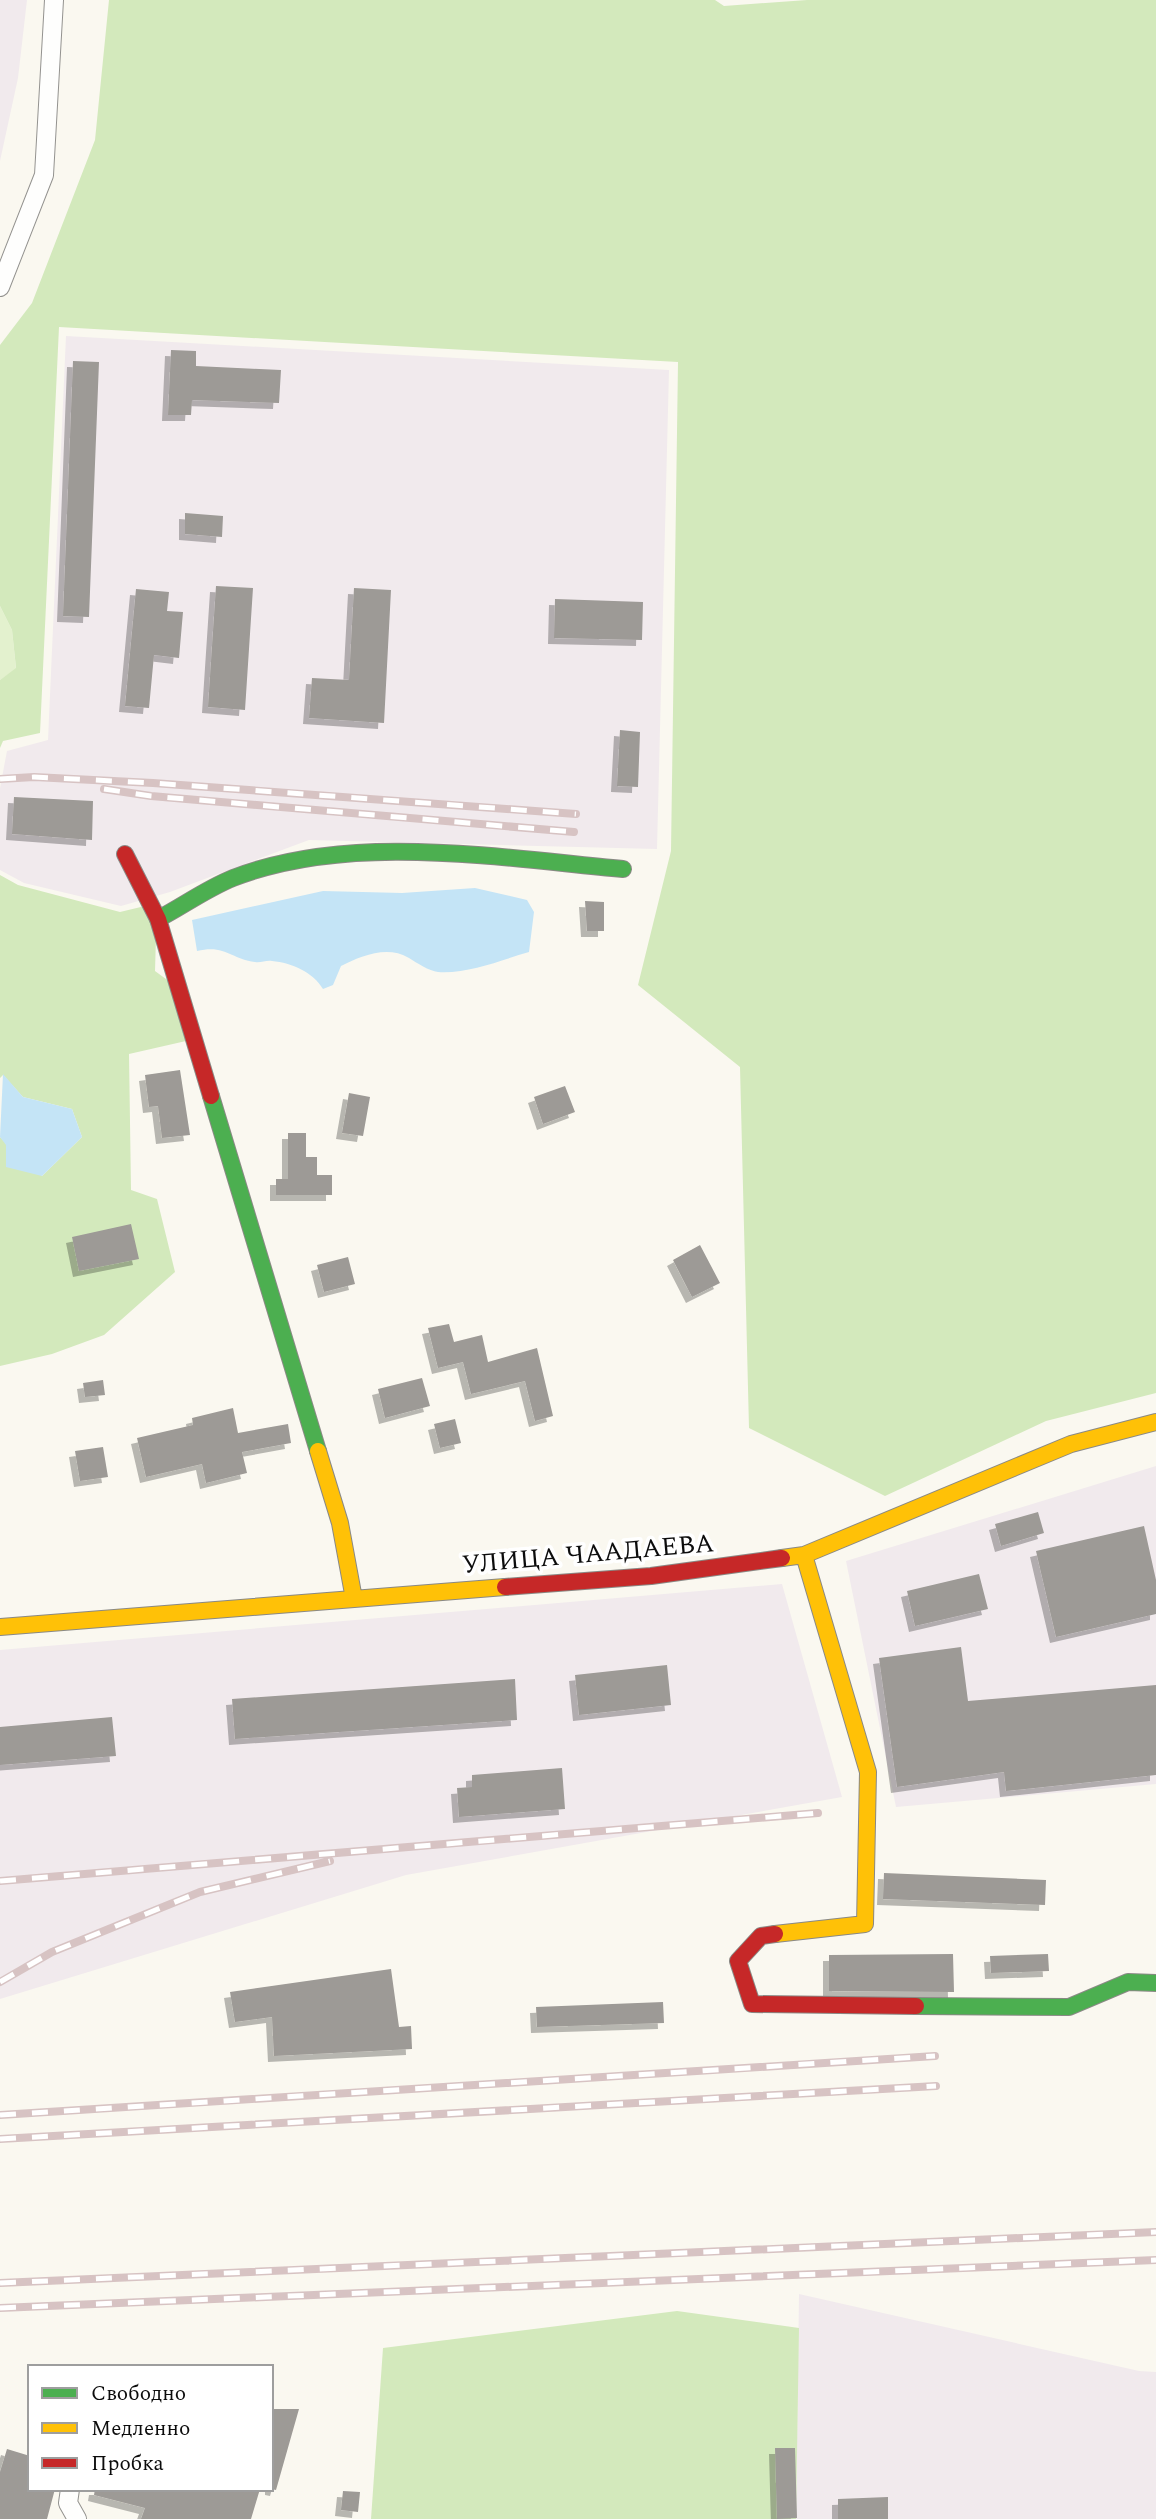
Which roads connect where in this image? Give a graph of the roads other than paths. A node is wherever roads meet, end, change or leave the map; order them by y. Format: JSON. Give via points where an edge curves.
{"nodes":[{"id":1,"x":54,"y":0,"type":"edge"},
{"id":2,"x":0,"y":287,"type":"edge"},
{"id":3,"x":125,"y":854,"type":"dead end"},
{"id":4,"x":623,"y":869,"type":"dead end"},
{"id":5,"x":158,"y":919,"type":"junction"},
{"id":6,"x":1156,"y":1422,"type":"edge"},
{"id":7,"x":804,"y":1555,"type":"junction"},
{"id":8,"x":354,"y":1599,"type":"junction"},
{"id":9,"x":0,"y":1627,"type":"edge"},
{"id":10,"x":1156,"y":1983,"type":"edge"},
{"id":11,"x":70,"y":2491,"type":"edge"},
{"id":12,"x":77,"y":2519,"type":"edge"}],
"edges":[{"from":1,"to":2,"type":"street","via":[[44,175]]},
{"from":3,"to":5,"type":"street"},
{"from":4,"to":5,"type":"street","via":[[401,852],[315,858],[241,876]]},
{"from":5,"to":8,"type":"street","via":[[340,1523]]},
{"from":6,"to":7,"type":"street","name":"УЛИЦА ЧААДАЕВА","via":[[1071,1444]]},
{"from":7,"to":8,"type":"street","name":"УЛИЦА ЧААДАЕВА","via":[[651,1576]]},
{"from":7,"to":10,"type":"street","via":[[868,1772],[865,1924],[761,1936],[738,1961],[752,2004],[1069,2007],[1128,1982]]},
{"from":8,"to":9,"type":"street","name":"УЛИЦА ЧААДАЕВА"},
{"from":11,"to":12,"type":"street","via":[[68,2503]]}]}
